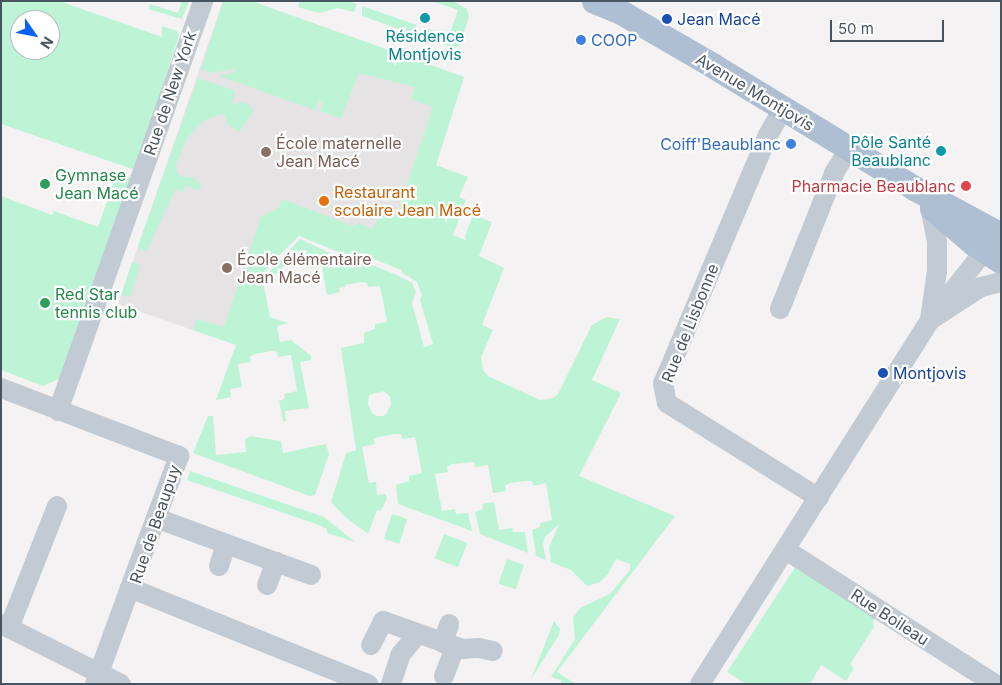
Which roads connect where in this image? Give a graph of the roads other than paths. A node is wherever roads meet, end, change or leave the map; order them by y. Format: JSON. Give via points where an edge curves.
{"nodes":[{"id":1,"x":203,"y":1,"type":"edge"},
{"id":2,"x":594,"y":1,"type":"edge"},
{"id":3,"x":622,"y":6,"type":"edge"},
{"id":4,"x":783,"y":109,"type":"junction"},
{"id":5,"x":849,"y":149,"type":"junction"},
{"id":6,"x":914,"y":188,"type":"junction"},
{"id":7,"x":930,"y":206,"type":"junction"},
{"id":8,"x":990,"y":243,"type":"edge"},
{"id":9,"x":1001,"y":282,"type":"edge"},
{"id":10,"x":780,"y":310,"type":"dead end"},
{"id":11,"x":930,"y":320,"type":"junction"},
{"id":12,"x":1,"y":388,"type":"edge"},
{"id":13,"x":58,"y":411,"type":"junction"},
{"id":14,"x":819,"y":498,"type":"junction"},
{"id":15,"x":57,"y":506,"type":"dead end"},
{"id":16,"x":156,"y":518,"type":"junction"},
{"id":17,"x":226,"y":544,"type":"junction"},
{"id":18,"x":786,"y":550,"type":"junction"},
{"id":19,"x":276,"y":562,"type":"junction"},
{"id":20,"x":219,"y":566,"type":"dead end"},
{"id":21,"x":311,"y":575,"type":"dead end"},
{"id":22,"x":267,"y":585,"type":"dead end"},
{"id":23,"x":130,"y":588,"type":"junction"},
{"id":24,"x":449,"y":624,"type":"dead end"},
{"id":25,"x":5,"y":626,"type":"edge"},
{"id":26,"x":418,"y":634,"type":"junction"},
{"id":27,"x":371,"y":645,"type":"dead end"},
{"id":28,"x":449,"y":645,"type":"junction"},
{"id":29,"x":493,"y":652,"type":"dead end"},
{"id":30,"x":444,"y":676,"type":"dead end"},
{"id":31,"x":97,"y":679,"type":"edge"},
{"id":32,"x":710,"y":680,"type":"edge"},
{"id":33,"x":121,"y":684,"type":"edge"},
{"id":34,"x":368,"y":684,"type":"edge"},
{"id":35,"x":391,"y":684,"type":"edge"},
{"id":36,"x":995,"y":684,"type":"edge"}],
"edges":[{"from":1,"to":13,"type":"street","name":"Rue de New York"},
{"from":2,"to":3,"type":"main road","name":"Avenue Montjovis"},
{"from":3,"to":4,"type":"main road","name":"Avenue Montjovis"},
{"from":4,"to":5,"type":"main road","name":"Avenue Montjovis"},
{"from":4,"to":14,"type":"street","name":"Rue de Lisbonne","via":[[768,135],[663,383],[667,403]]},
{"from":5,"to":6,"type":"main road","name":"Avenue Montjovis"},
{"from":5,"to":10,"type":"street","via":[[834,173]]},
{"from":6,"to":7,"type":"main road","name":"Avenue Montjovis"},
{"from":6,"to":8,"type":"main road","name":"Avenue Montjovis"},
{"from":7,"to":8,"type":"main road","name":"Avenue Montjovis"},
{"from":7,"to":11,"type":"street","via":[[937,236]]},
{"from":8,"to":11,"type":"street"},
{"from":9,"to":11,"type":"street","via":[[981,287]]},
{"from":11,"to":14,"type":"street"},
{"from":12,"to":13,"type":"street","name":"Rue de Beaupuy"},
{"from":13,"to":16,"type":"street","name":"Rue de Beaupuy","via":[[179,456]]},
{"from":14,"to":18,"type":"street"},
{"from":15,"to":25,"type":"street"},
{"from":16,"to":17,"type":"street"},
{"from":16,"to":23,"type":"street","name":"Rue de Beaupuy"},
{"from":17,"to":19,"type":"street"},
{"from":17,"to":20,"type":"street"},
{"from":18,"to":32,"type":"street"},
{"from":18,"to":36,"type":"street","name":"Rue Boileau"},
{"from":19,"to":21,"type":"street"},
{"from":19,"to":22,"type":"street"},
{"from":23,"to":31,"type":"street"},
{"from":23,"to":34,"type":"street","name":"Rue de Beaupuy"},
{"from":24,"to":28,"type":"street"},
{"from":25,"to":31,"type":"street"},
{"from":26,"to":27,"type":"street","via":[[386,613]]},
{"from":26,"to":28,"type":"street"},
{"from":26,"to":35,"type":"street","via":[[401,654]]},
{"from":28,"to":29,"type":"street"},
{"from":28,"to":30,"type":"street"},
{"from":31,"to":33,"type":"street"}]}
